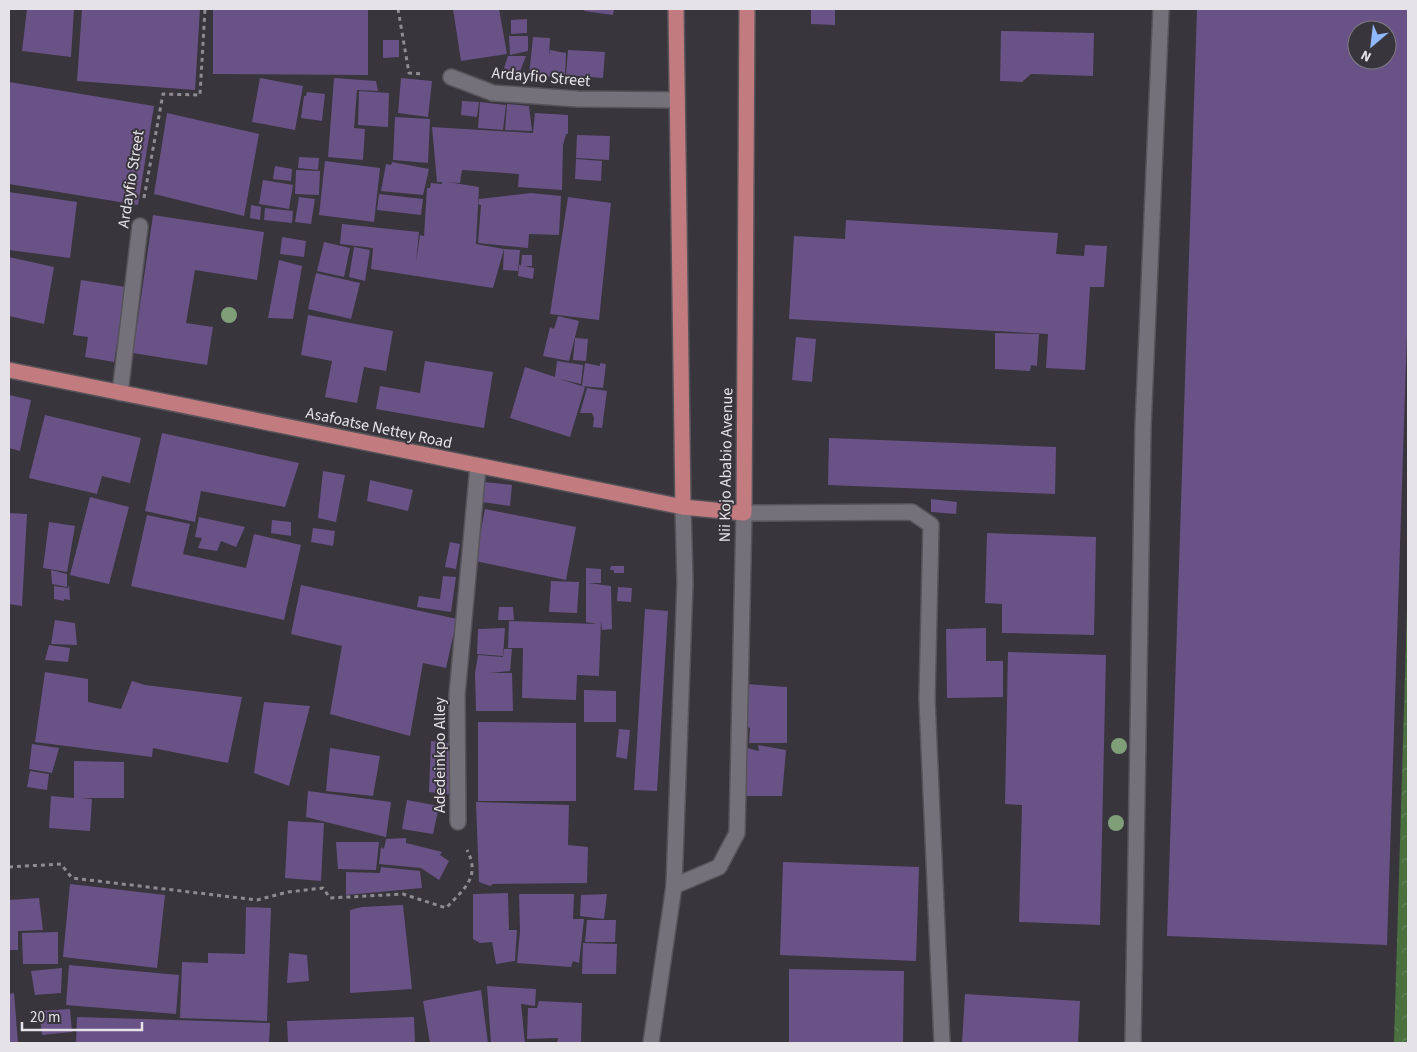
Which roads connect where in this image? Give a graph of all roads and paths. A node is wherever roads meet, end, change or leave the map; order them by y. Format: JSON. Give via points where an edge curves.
{"nodes":[{"id":1,"x":205,"y":9,"type":"edge"},
{"id":2,"x":398,"y":9,"type":"edge"},
{"id":3,"x":676,"y":9,"type":"edge"},
{"id":4,"x":747,"y":9,"type":"edge"},
{"id":5,"x":1160,"y":9,"type":"edge"},
{"id":6,"x":451,"y":77,"type":"joint"},
{"id":7,"x":677,"y":100,"type":"junction"},
{"id":8,"x":140,"y":226,"type":"joint"},
{"id":9,"x":9,"y":370,"type":"edge"},
{"id":10,"x":120,"y":393,"type":"junction"},
{"id":11,"x":478,"y":466,"type":"junction"},
{"id":12,"x":683,"y":507,"type":"junction"},
{"id":13,"x":744,"y":513,"type":"junction"},
{"id":14,"x":458,"y":822,"type":"joint"},
{"id":15,"x":9,"y":866,"type":"edge"},
{"id":16,"x":674,"y":886,"type":"junction"},
{"id":17,"x":651,"y":1043,"type":"edge"},
{"id":18,"x":942,"y":1043,"type":"edge"},
{"id":19,"x":1133,"y":1043,"type":"edge"}],
"edges":[{"from":1,"to":8,"type":"path","name":"Ardayfio Street","via":[[200,95],[163,94]]},
{"from":2,"to":6,"type":"path","via":[[409,73]]},
{"from":3,"to":7,"type":"main road"},
{"from":4,"to":13,"type":"main road","name":"Nii Kojo Ababio Avenue"},
{"from":5,"to":19,"type":"street","via":[[1143,427]]},
{"from":6,"to":7,"type":"street","name":"Ardayfio Street","via":[[493,93],[578,99]]},
{"from":7,"to":12,"type":"main road"},
{"from":8,"to":10,"type":"street","name":"Ardayfio Street"},
{"from":9,"to":10,"type":"main road","name":"Asafoatse Nettey Road"},
{"from":10,"to":11,"type":"main road","name":"Asafoatse Nettey Road"},
{"from":11,"to":12,"type":"main road","name":"Asafoatse Nettey Road"},
{"from":11,"to":14,"type":"street","name":"Adedeinkpo Alley","via":[[457,696]]},
{"from":12,"to":13,"type":"main road","name":"Asafoatse Nettey Road"},
{"from":12,"to":16,"type":"street","via":[[685,582]]},
{"from":13,"to":16,"type":"street","name":"Nii Kojo Ababio Avenue","via":[[737,833],[719,867]]},
{"from":13,"to":18,"type":"street","via":[[912,512],[931,525],[927,699]]},
{"from":14,"to":15,"type":"path","name":"Adedeinkpo Alley","via":[[474,863],[470,881],[446,908],[403,894],[330,898],[324,888],[257,900],[72,878],[61,864]]},
{"from":16,"to":17,"type":"street"}]}
